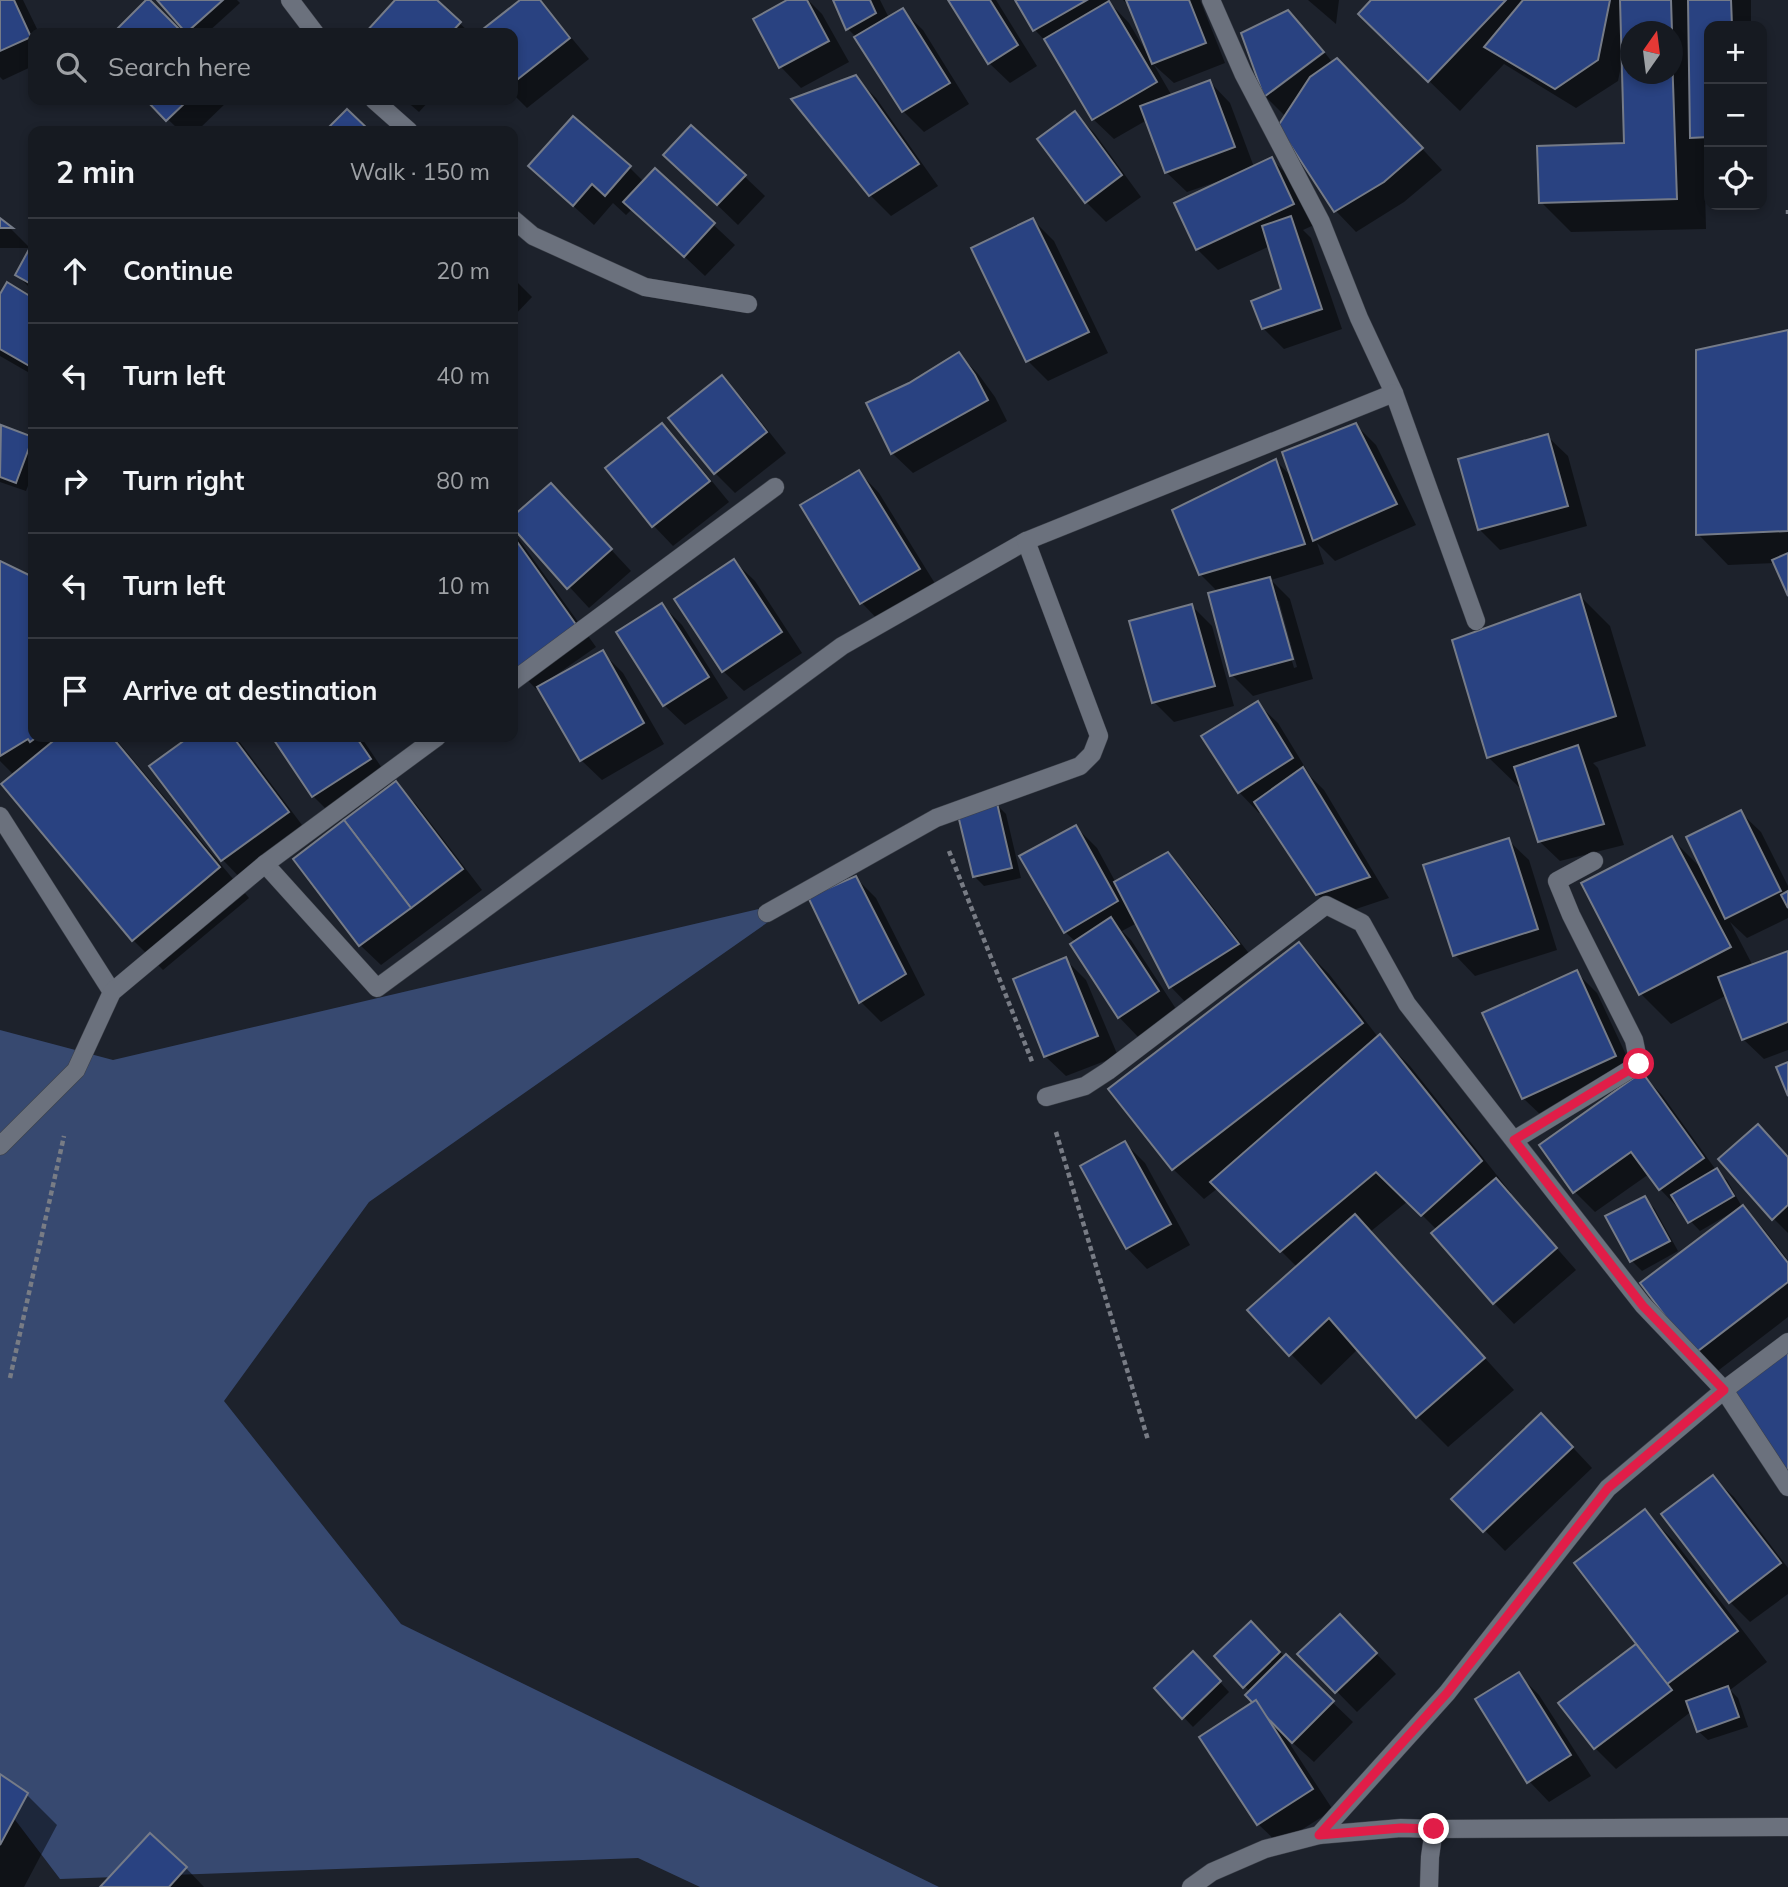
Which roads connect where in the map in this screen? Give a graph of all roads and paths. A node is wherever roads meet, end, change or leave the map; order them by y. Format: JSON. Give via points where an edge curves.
{"nodes":[{"id":1,"x":290,"y":0,"type":"edge"},
{"id":2,"x":1211,"y":0,"type":"edge"},
{"id":3,"x":311,"y":28,"type":"edge"},
{"id":4,"x":380,"y":105,"type":"edge"},
{"id":5,"x":403,"y":126,"type":"edge"},
{"id":6,"x":518,"y":223,"type":"edge"},
{"id":7,"x":748,"y":304,"type":"dead end"},
{"id":8,"x":1394,"y":393,"type":"junction"},
{"id":9,"x":775,"y":487,"type":"dead end"},
{"id":10,"x":1026,"y":541,"type":"junction"},
{"id":11,"x":1476,"y":621,"type":"dead end"},
{"id":12,"x":518,"y":677,"type":"edge"},
{"id":13,"x":430,"y":742,"type":"edge"},
{"id":14,"x":0,"y":816,"type":"edge"},
{"id":15,"x":1594,"y":861,"type":"dead end"},
{"id":16,"x":265,"y":864,"type":"junction"},
{"id":17,"x":767,"y":913,"type":"dead end"},
{"id":18,"x":112,"y":992,"type":"junction"},
{"id":19,"x":1046,"y":1097,"type":"dead end"},
{"id":20,"x":64,"y":1132,"type":"dead end"},
{"id":21,"x":1514,"y":1140,"type":"junction"},
{"id":22,"x":0,"y":1146,"type":"edge"},
{"id":23,"x":1788,"y":1342,"type":"edge"},
{"id":24,"x":10,"y":1378,"type":"dead end"},
{"id":25,"x":1724,"y":1390,"type":"junction"},
{"id":26,"x":1788,"y":1487,"type":"edge"},
{"id":27,"x":1788,"y":1827,"type":"edge"},
{"id":28,"x":1434,"y":1829,"type":"junction"},
{"id":29,"x":1319,"y":1835,"type":"junction"},
{"id":30,"x":1191,"y":1887,"type":"edge"},
{"id":31,"x":1429,"y":1887,"type":"edge"}],
"edges":[{"from":1,"to":3,"type":"street"},
{"from":2,"to":8,"type":"street","via":[[1243,73],[1321,222]]},
{"from":4,"to":5,"type":"street"},
{"from":6,"to":7,"type":"street","via":[[534,236],[645,287]]},
{"from":8,"to":10,"type":"street"},
{"from":8,"to":11,"type":"street"},
{"from":9,"to":12,"type":"street"},
{"from":10,"to":16,"type":"street","via":[[842,646],[377,988]]},
{"from":10,"to":17,"type":"street","via":[[1100,736],[1092,754],[1080,766],[936,818]]},
{"from":13,"to":16,"type":"street"},
{"from":14,"to":18,"type":"street"},
{"from":15,"to":21,"type":"street","via":[[1557,881],[1634,1040],[1639,1064]]},
{"from":16,"to":18,"type":"street"},
{"from":18,"to":22,"type":"street","via":[[76,1070]]},
{"from":19,"to":21,"type":"street","via":[[1085,1086],[1108,1071],[1326,905],[1362,923],[1407,1004]]},
{"from":20,"to":24,"type":"path"},
{"from":21,"to":25,"type":"street","via":[[1643,1306]]},
{"from":23,"to":25,"type":"street"},
{"from":25,"to":26,"type":"street"},
{"from":25,"to":29,"type":"street","via":[[1608,1488],[1447,1693]]},
{"from":27,"to":28,"type":"street"},
{"from":28,"to":29,"type":"street"},
{"from":28,"to":31,"type":"street"},
{"from":29,"to":30,"type":"street","via":[[1265,1849],[1212,1872]]}]}
